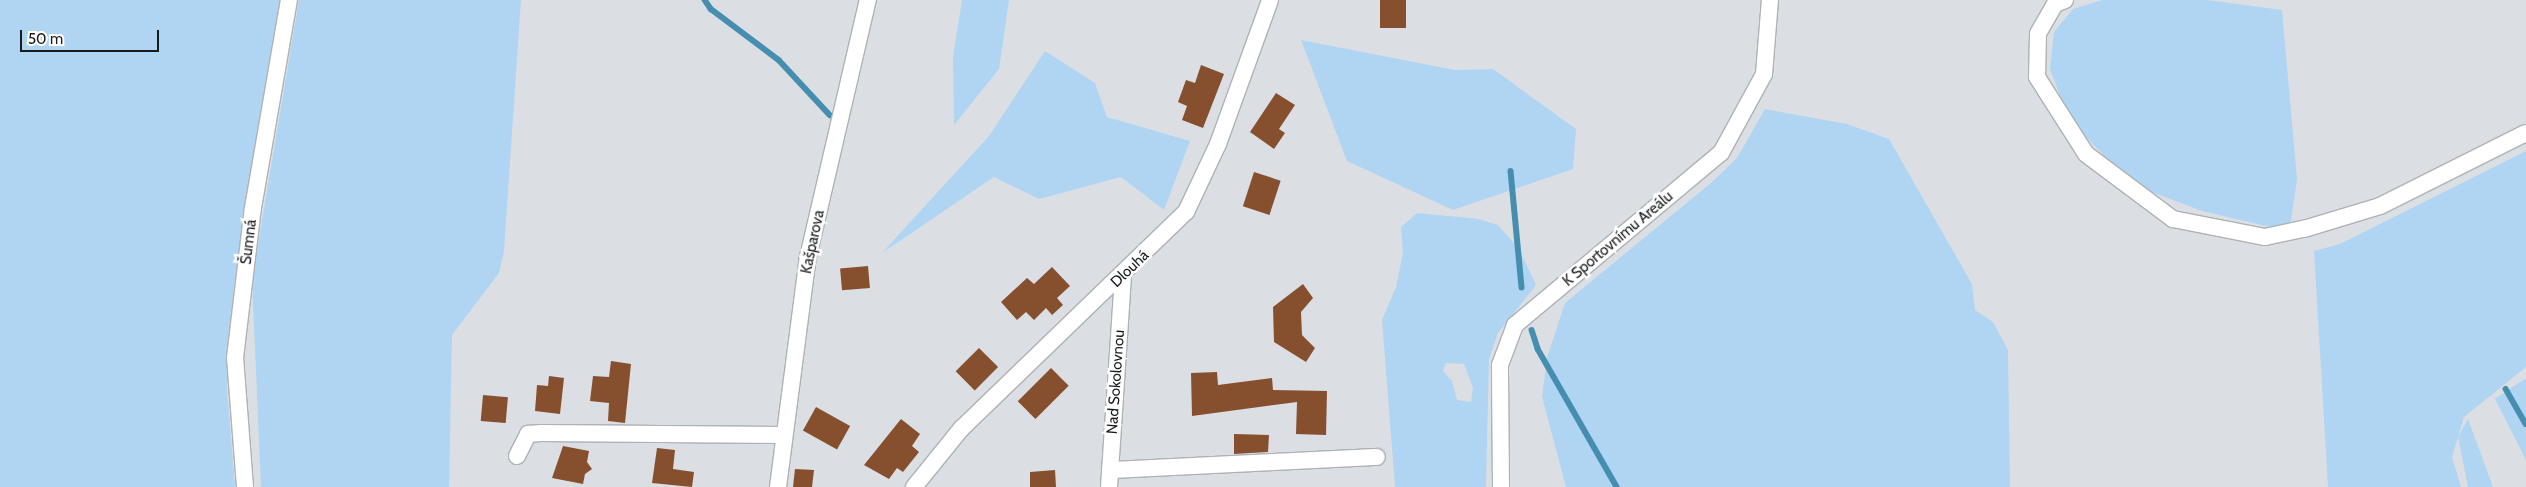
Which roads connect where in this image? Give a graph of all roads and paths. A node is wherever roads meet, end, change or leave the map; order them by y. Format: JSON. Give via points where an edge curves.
{"nodes":[{"id":1,"x":289,"y":0,"type":"edge"},
{"id":2,"x":868,"y":0,"type":"edge"},
{"id":3,"x":1270,"y":0,"type":"edge"},
{"id":4,"x":1770,"y":0,"type":"edge"},
{"id":5,"x":2065,"y":0,"type":"edge"},
{"id":6,"x":2526,"y":133,"type":"edge"},
{"id":7,"x":1123,"y":276,"type":"junction"},
{"id":8,"x":782,"y":435,"type":"junction"},
{"id":9,"x":517,"y":456,"type":"dead end"},
{"id":10,"x":1377,"y":457,"type":"dead end"},
{"id":11,"x":1110,"y":470,"type":"junction"},
{"id":12,"x":245,"y":487,"type":"edge"},
{"id":13,"x":778,"y":487,"type":"edge"},
{"id":14,"x":914,"y":487,"type":"edge"},
{"id":15,"x":1109,"y":487,"type":"edge"},
{"id":16,"x":1501,"y":487,"type":"edge"}],
"edges":[{"from":1,"to":12,"type":"street","name":"Šumná","via":[[253,208],[235,358]]},
{"from":2,"to":8,"type":"street","name":"Kašparova","via":[[808,257]]},
{"from":3,"to":7,"type":"street","name":"Dlouhá","via":[[1218,144],[1186,212]]},
{"from":4,"to":16,"type":"street","name":"K Sportovnímu Areálu","via":[[1764,74],[1721,152],[1515,326],[1500,365]]},
{"from":5,"to":6,"type":"street","via":[[2055,4],[2038,34],[2037,77],[2086,154],[2173,219],[2265,237],[2304,229],[2380,206]]},
{"from":7,"to":11,"type":"street","name":"Nad Sokolovnou"},
{"from":7,"to":14,"type":"street","name":"Dlouhá","via":[[961,429]]},
{"from":8,"to":9,"type":"street","via":[[541,432],[528,434]]},
{"from":8,"to":13,"type":"street","name":"Kašparova"},
{"from":10,"to":11,"type":"street"},
{"from":11,"to":15,"type":"street","name":"Nad Sokolovnou"}]}
